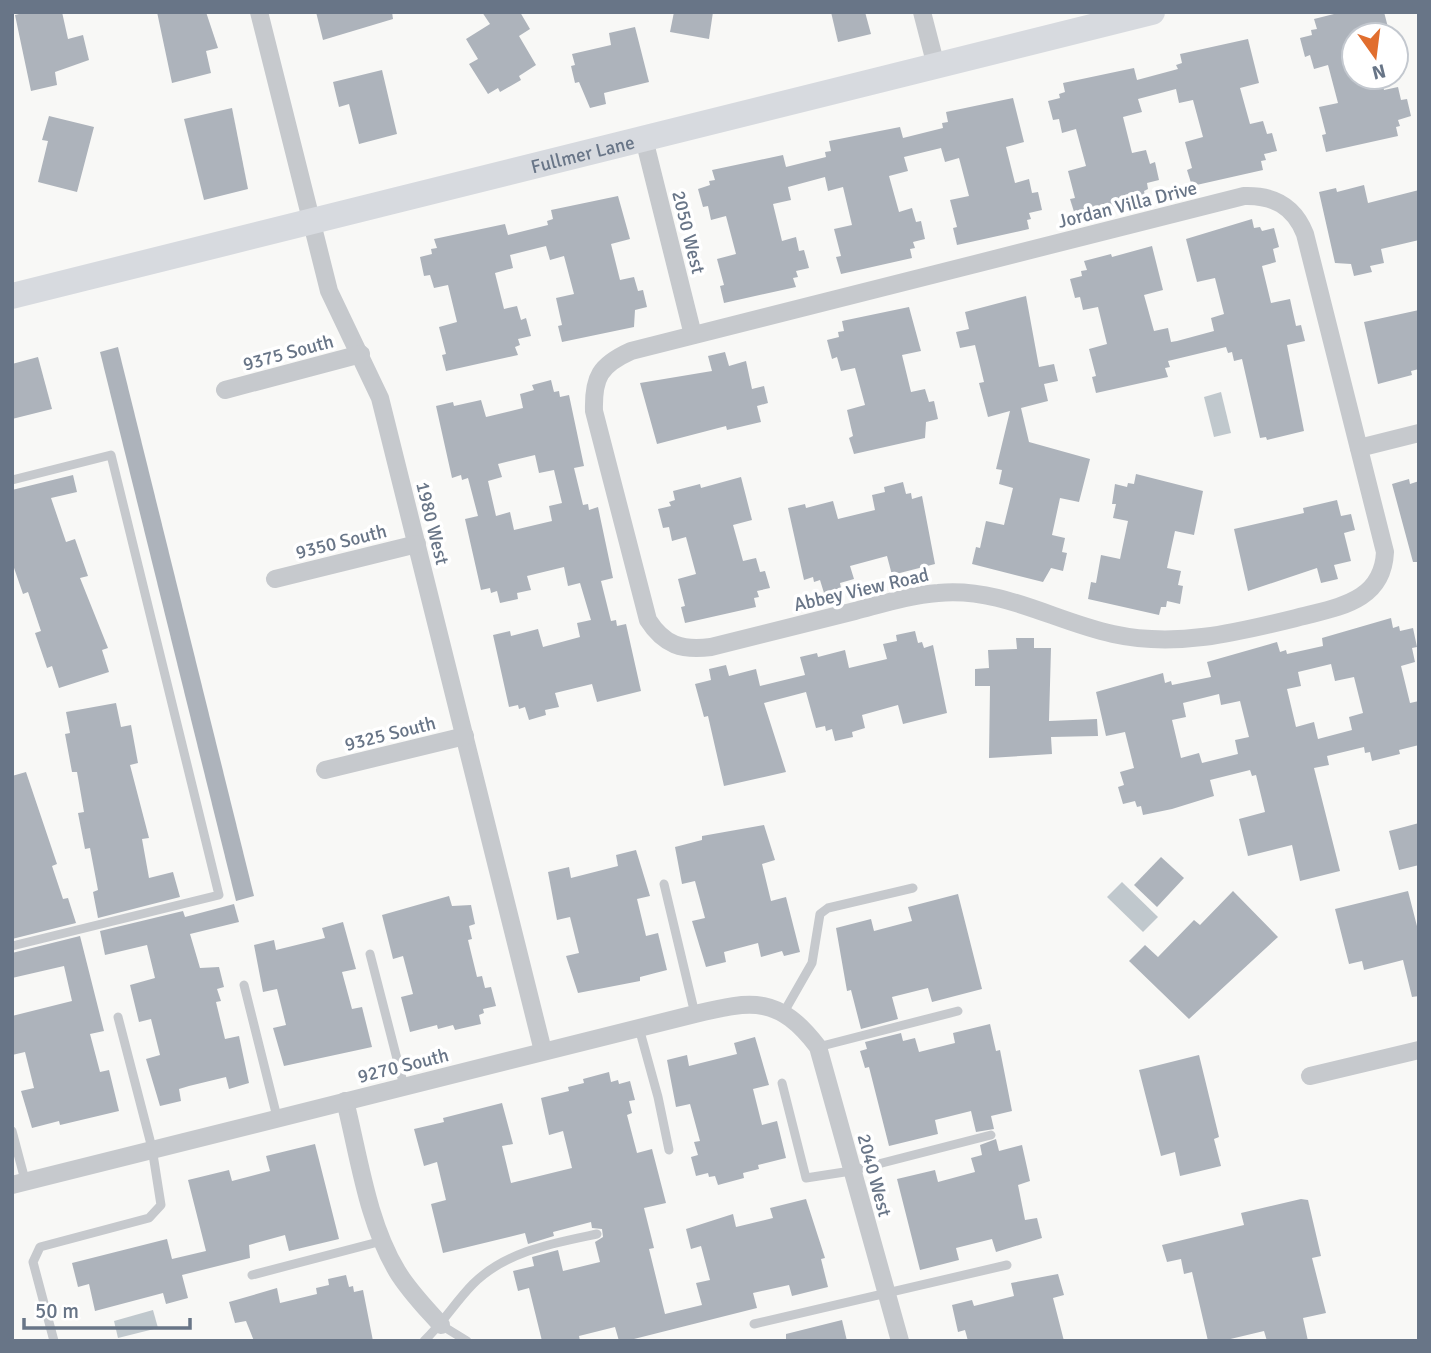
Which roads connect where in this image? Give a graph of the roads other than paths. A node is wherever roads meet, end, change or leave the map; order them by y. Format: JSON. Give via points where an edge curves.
{"nodes":[{"id":1,"x":259,"y":12,"type":"edge"},
{"id":2,"x":922,"y":12,"type":"edge"},
{"id":3,"x":1152,"y":12,"type":"edge"},
{"id":4,"x":936,"y":66,"type":"junction"},
{"id":5,"x":644,"y":139,"type":"junction"},
{"id":6,"x":312,"y":222,"type":"junction"},
{"id":7,"x":12,"y":296,"type":"edge"},
{"id":8,"x":693,"y":335,"type":"junction"},
{"id":9,"x":361,"y":354,"type":"junction"},
{"id":10,"x":605,"y":366,"type":"joint"},
{"id":11,"x":225,"y":390,"type":"dead end"},
{"id":12,"x":1419,"y":433,"type":"edge"},
{"id":13,"x":1359,"y":448,"type":"junction"},
{"id":14,"x":12,"y":480,"type":"edge"},
{"id":15,"x":417,"y":544,"type":"junction"},
{"id":16,"x":1381,"y":576,"type":"joint"},
{"id":17,"x":275,"y":579,"type":"dead end"},
{"id":18,"x":465,"y":736,"type":"junction"},
{"id":19,"x":325,"y":770,"type":"dead end"},
{"id":20,"x":664,"y":884,"type":"dead end"},
{"id":21,"x":913,"y":888,"type":"dead end"},
{"id":22,"x":12,"y":946,"type":"edge"},
{"id":23,"x":370,"y":954,"type":"dead end"},
{"id":24,"x":244,"y":985,"type":"dead end"},
{"id":25,"x":958,"y":1011,"type":"dead end"},
{"id":26,"x":784,"y":1012,"type":"junction"},
{"id":27,"x":695,"y":1014,"type":"junction"},
{"id":28,"x":118,"y":1017,"type":"dead end"},
{"id":29,"x":801,"y":1025,"type":"joint"},
{"id":30,"x":639,"y":1028,"type":"junction"},
{"id":31,"x":818,"y":1047,"type":"junction"},
{"id":32,"x":1419,"y":1050,"type":"edge"},
{"id":33,"x":543,"y":1051,"type":"junction"},
{"id":34,"x":1310,"y":1076,"type":"dead end"},
{"id":35,"x":782,"y":1083,"type":"dead end"},
{"id":36,"x":404,"y":1086,"type":"junction"},
{"id":37,"x":345,"y":1101,"type":"junction"},
{"id":38,"x":277,"y":1117,"type":"junction"},
{"id":39,"x":12,"y":1131,"type":"edge"},
{"id":40,"x":991,"y":1135,"type":"dead end"},
{"id":41,"x":152,"y":1148,"type":"junction"},
{"id":42,"x":669,"y":1150,"type":"dead end"},
{"id":43,"x":851,"y":1171,"type":"junction"},
{"id":44,"x":18,"y":1182,"type":"edge"},
{"id":45,"x":597,"y":1234,"type":"dead end"},
{"id":46,"x":383,"y":1241,"type":"junction"},
{"id":47,"x":1007,"y":1265,"type":"dead end"},
{"id":48,"x":251,"y":1275,"type":"dead end"},
{"id":49,"x":884,"y":1293,"type":"junction"},
{"id":50,"x":754,"y":1324,"type":"dead end"},
{"id":51,"x":441,"y":1325,"type":"junction"},
{"id":52,"x":54,"y":1341,"type":"edge"},
{"id":53,"x":424,"y":1341,"type":"edge"},
{"id":54,"x":467,"y":1341,"type":"edge"},
{"id":55,"x":900,"y":1341,"type":"edge"}],
"edges":[{"from":1,"to":6,"type":"street","name":"1980 West"},
{"from":2,"to":4,"type":"street"},
{"from":3,"to":4,"type":"street","name":"Fullmer Lane"},
{"from":4,"to":5,"type":"street","name":"Fullmer Lane"},
{"from":5,"to":6,"type":"street","name":"Fullmer Lane"},
{"from":5,"to":8,"type":"street","name":"2050 West"},
{"from":6,"to":7,"type":"street","name":"Fullmer Lane"},
{"from":6,"to":9,"type":"street","name":"1980 West","via":[[330,290]]},
{"from":8,"to":10,"type":"street","name":"Jordan Villa Drive","via":[[631,351]]},
{"from":8,"to":13,"type":"street","name":"Jordan Villa Drive","via":[[1261,195],[1290,209],[1305,234]]},
{"from":9,"to":11,"type":"street","name":"9375 South"},
{"from":9,"to":15,"type":"street","name":"1980 West","via":[[380,398]]},
{"from":10,"to":16,"type":"street","name":"Abbey View Road","via":[[596,387],[594,411],[648,620],[667,642],[681,648],[711,647],[938,593],[991,595],[1115,635],[1192,639],[1350,604],[1365,596]]},
{"from":12,"to":13,"type":"street"},
{"from":13,"to":16,"type":"street","name":"Jordan Villa Drive","via":[[1385,552]]},
{"from":14,"to":22,"type":"lane","via":[[111,455],[219,895]]},
{"from":15,"to":17,"type":"street","name":"9350 South"},
{"from":15,"to":18,"type":"street","name":"1980 West"},
{"from":18,"to":19,"type":"street","name":"9325 South"},
{"from":18,"to":33,"type":"street","name":"1980 West"},
{"from":20,"to":27,"type":"lane"},
{"from":21,"to":26,"type":"lane","via":[[828,908],[820,914],[812,963]]},
{"from":23,"to":36,"type":"lane"},
{"from":24,"to":38,"type":"lane"},
{"from":25,"to":31,"type":"lane"},
{"from":26,"to":27,"type":"street","name":"9270 South","via":[[749,1003]]},
{"from":26,"to":29,"type":"street","name":"9270 South"},
{"from":27,"to":30,"type":"street","name":"9270 South"},
{"from":28,"to":41,"type":"lane"},
{"from":29,"to":31,"type":"street","name":"2040 West"},
{"from":30,"to":33,"type":"street","name":"9270 South"},
{"from":30,"to":42,"type":"lane"},
{"from":31,"to":43,"type":"street","name":"2040 West"},
{"from":32,"to":34,"type":"street"},
{"from":33,"to":36,"type":"street","name":"9270 South"},
{"from":35,"to":43,"type":"lane","via":[[806,1178]]},
{"from":36,"to":37,"type":"street","name":"9270 South"},
{"from":37,"to":38,"type":"street","name":"9270 South"},
{"from":37,"to":46,"type":"street"},
{"from":38,"to":41,"type":"street","name":"9270 South"},
{"from":39,"to":44,"type":"lane"},
{"from":40,"to":43,"type":"lane"},
{"from":41,"to":44,"type":"street","name":"9270 South"},
{"from":41,"to":52,"type":"lane","via":[[161,1205],[149,1219],[40,1247],[33,1262]]},
{"from":43,"to":49,"type":"street","name":"2040 West"},
{"from":45,"to":51,"type":"lane","via":[[538,1247],[510,1260],[473,1284]]},
{"from":46,"to":48,"type":"lane"},
{"from":46,"to":51,"type":"street","via":[[402,1280]]},
{"from":47,"to":49,"type":"lane"},
{"from":49,"to":50,"type":"lane"},
{"from":49,"to":55,"type":"street","name":"2040 West"},
{"from":51,"to":53,"type":"lane"},
{"from":51,"to":54,"type":"lane"}]}
